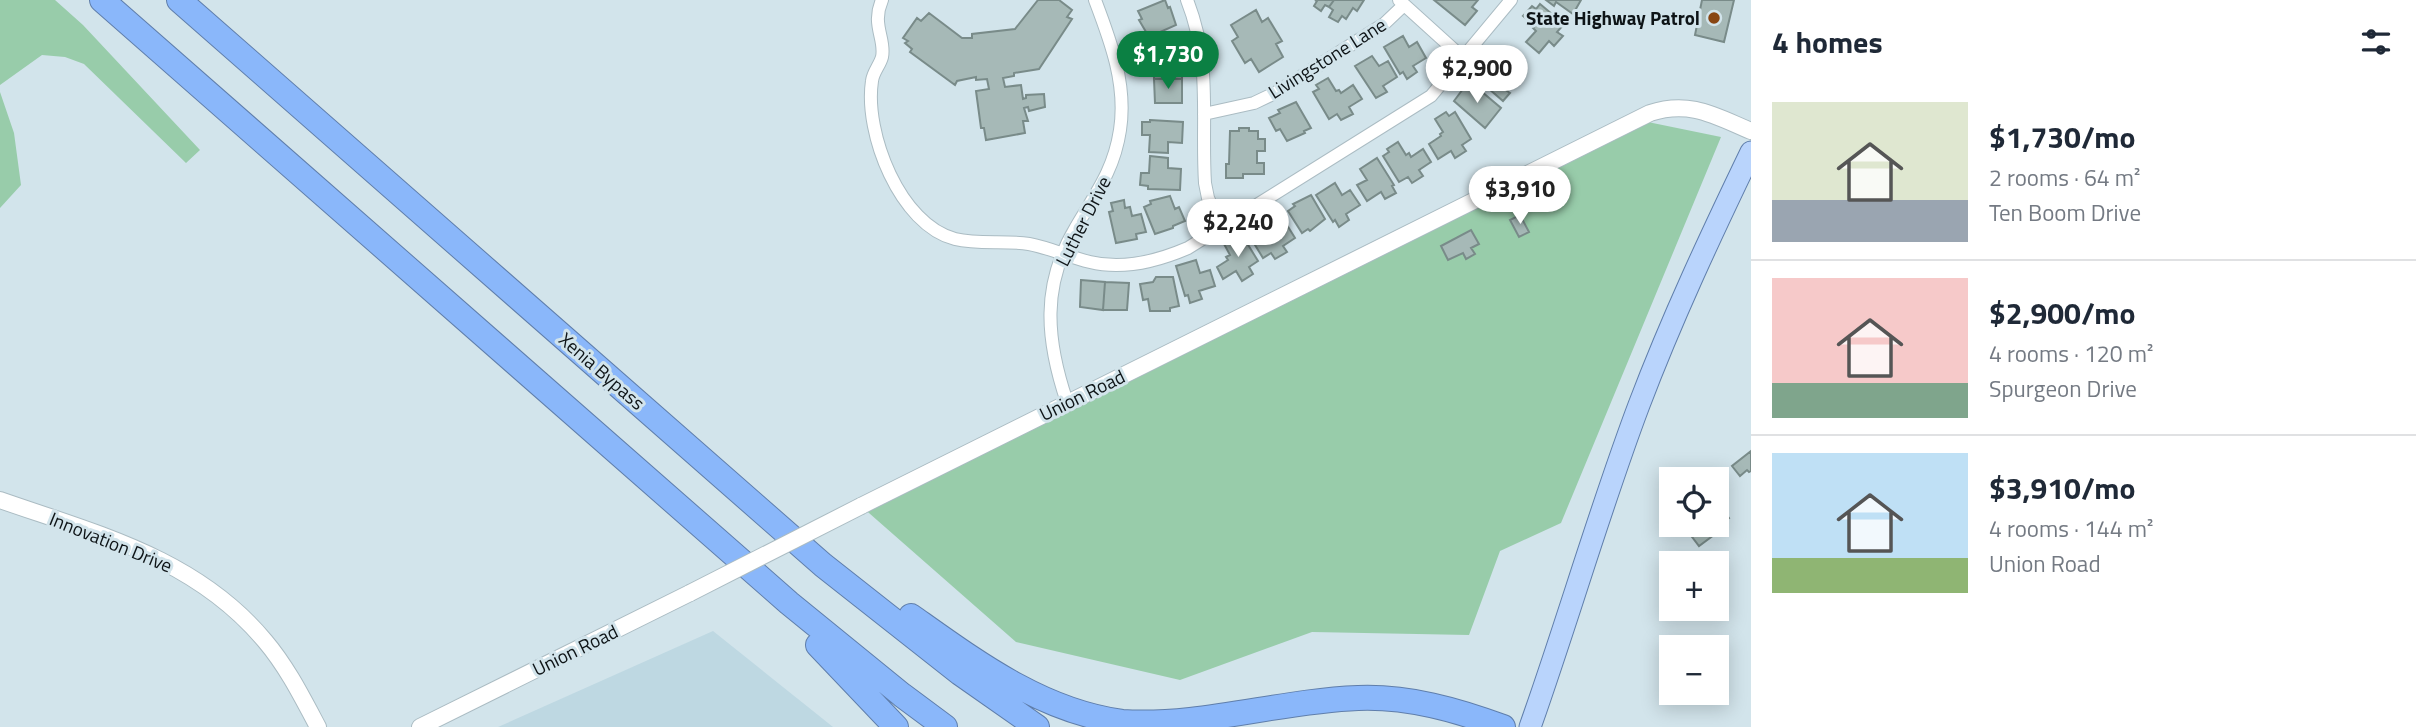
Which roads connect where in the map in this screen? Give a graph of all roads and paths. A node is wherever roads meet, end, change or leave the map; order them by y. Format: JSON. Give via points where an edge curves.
{"nodes":[{"id":1,"x":102,"y":0,"type":"edge"},
{"id":2,"x":179,"y":0,"type":"edge"},
{"id":3,"x":882,"y":0,"type":"edge"},
{"id":4,"x":1095,"y":0,"type":"edge"},
{"id":5,"x":1187,"y":0,"type":"edge"},
{"id":6,"x":1511,"y":0,"type":"edge"},
{"id":7,"x":1402,"y":2,"type":"edge"},
{"id":8,"x":1463,"y":58,"type":"junction"},
{"id":9,"x":1204,"y":114,"type":"junction"},
{"id":10,"x":1751,"y":131,"type":"edge"},
{"id":11,"x":1751,"y":152,"type":"edge"},
{"id":12,"x":1220,"y":228,"type":"junction"},
{"id":13,"x":1063,"y":252,"type":"junction"},
{"id":14,"x":1067,"y":402,"type":"junction"},
{"id":15,"x":0,"y":500,"type":"edge"},
{"id":16,"x":849,"y":586,"type":"junction"},
{"id":17,"x":789,"y":603,"type":"junction"},
{"id":18,"x":318,"y":727,"type":"edge"},
{"id":19,"x":419,"y":727,"type":"edge"},
{"id":20,"x":896,"y":727,"type":"edge"},
{"id":21,"x":945,"y":727,"type":"edge"},
{"id":22,"x":1037,"y":727,"type":"edge"},
{"id":23,"x":1503,"y":727,"type":"edge"},
{"id":24,"x":1530,"y":727,"type":"edge"}],
"edges":[{"from":1,"to":17,"type":"highway"},
{"from":2,"to":16,"type":"highway","name":"Xenia Bypass"},
{"from":3,"to":13,"type":"street","via":[[877,27],[883,55],[872,79],[871,112],[879,149],[912,208],[928,227],[954,239],[1026,244]]},
{"from":4,"to":13,"type":"street","name":"Luther Drive","via":[[1120,80],[1120,128],[1107,177]]},
{"from":5,"to":9,"type":"street","via":[[1205,66]]},
{"from":6,"to":8,"type":"street"},
{"from":7,"to":8,"type":"street"},
{"from":7,"to":9,"type":"street","name":"Livingstone Lane","via":[[1384,24],[1275,93],[1254,103]]},
{"from":8,"to":12,"type":"street","via":[[1431,96]]},
{"from":9,"to":12,"type":"street","via":[[1205,183]]},
{"from":10,"to":14,"type":"street","name":"Union Road","via":[[1699,110],[1674,108],[1650,113]]},
{"from":11,"to":24,"type":"main road","via":[[1668,330]]},
{"from":12,"to":13,"type":"street","via":[[1173,254],[1136,264],[1097,263]]},
{"from":13,"to":14,"type":"street","name":"Luther Drive","via":[[1054,279],[1050,326],[1054,361]]},
{"from":14,"to":19,"type":"street","name":"Union Road","bridge":true},
{"from":15,"to":18,"type":"street","name":"Innovation Drive","via":[[126,544],[202,583],[265,641]]},
{"from":16,"to":22,"type":"highway","name":"Xenia Bypass"},
{"from":16,"to":23,"type":"highway","via":[[892,602],[1012,684],[1061,707],[1104,719],[1175,724],[1320,701],[1386,698],[1426,704]]},
{"from":17,"to":20,"type":"highway","via":[[799,629]]},
{"from":17,"to":21,"type":"highway"}]}
